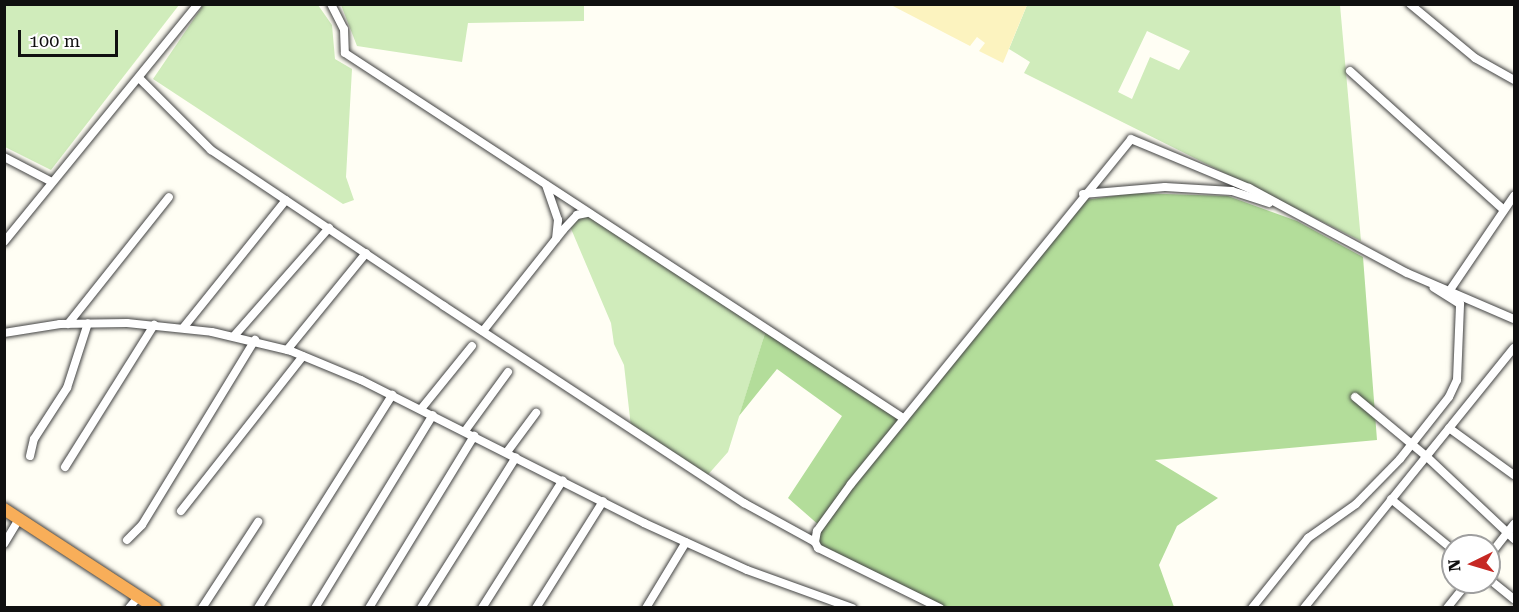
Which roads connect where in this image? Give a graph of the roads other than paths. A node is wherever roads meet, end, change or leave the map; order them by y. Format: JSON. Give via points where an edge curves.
{"nodes":[{"id":1,"x":198,"y":4,"type":"edge"},
{"id":2,"x":331,"y":4,"type":"edge"},
{"id":3,"x":1410,"y":4,"type":"edge"},
{"id":4,"x":1350,"y":71,"type":"dead end"},
{"id":5,"x":139,"y":78,"type":"junction"},
{"id":6,"x":1515,"y":80,"type":"edge"},
{"id":7,"x":4,"y":156,"type":"edge"},
{"id":8,"x":52,"y":182,"type":"junction"},
{"id":9,"x":546,"y":184,"type":"junction"},
{"id":10,"x":1083,"y":194,"type":"junction"},
{"id":11,"x":1515,"y":196,"type":"edge"},
{"id":12,"x":169,"y":197,"type":"dead end"},
{"id":13,"x":286,"y":200,"type":"junction"},
{"id":14,"x":1504,"y":210,"type":"junction"},
{"id":15,"x":587,"y":213,"type":"junction"},
{"id":16,"x":1300,"y":215,"type":"junction"},
{"id":17,"x":329,"y":228,"type":"junction"},
{"id":18,"x":556,"y":241,"type":"junction"},
{"id":19,"x":4,"y":242,"type":"edge"},
{"id":20,"x":366,"y":253,"type":"junction"},
{"id":21,"x":1417,"y":276,"type":"junction"},
{"id":22,"x":1450,"y":290,"type":"junction"},
{"id":23,"x":1515,"y":319,"type":"edge"},
{"id":24,"x":88,"y":323,"type":"junction"},
{"id":25,"x":68,"y":324,"type":"junction"},
{"id":26,"x":154,"y":325,"type":"junction"},
{"id":27,"x":183,"y":328,"type":"junction"},
{"id":28,"x":483,"y":331,"type":"junction"},
{"id":29,"x":4,"y":333,"type":"edge"},
{"id":30,"x":234,"y":336,"type":"junction"},
{"id":31,"x":255,"y":340,"type":"junction"},
{"id":32,"x":472,"y":346,"type":"dead end"},
{"id":33,"x":1515,"y":348,"type":"edge"},
{"id":34,"x":287,"y":350,"type":"junction"},
{"id":35,"x":303,"y":356,"type":"junction"},
{"id":36,"x":508,"y":372,"type":"dead end"},
{"id":37,"x":392,"y":395,"type":"junction"},
{"id":38,"x":1355,"y":397,"type":"dead end"},
{"id":39,"x":421,"y":410,"type":"junction"},
{"id":40,"x":537,"y":413,"type":"dead end"},
{"id":41,"x":433,"y":415,"type":"junction"},
{"id":42,"x":903,"y":418,"type":"junction"},
{"id":43,"x":1449,"y":428,"type":"junction"},
{"id":44,"x":465,"y":431,"type":"junction"},
{"id":45,"x":474,"y":436,"type":"junction"},
{"id":46,"x":1410,"y":445,"type":"junction"},
{"id":47,"x":507,"y":452,"type":"junction"},
{"id":48,"x":30,"y":456,"type":"dead end"},
{"id":49,"x":1426,"y":456,"type":"junction"},
{"id":50,"x":516,"y":457,"type":"junction"},
{"id":51,"x":65,"y":467,"type":"dead end"},
{"id":52,"x":1515,"y":475,"type":"edge"},
{"id":53,"x":563,"y":480,"type":"junction"},
{"id":54,"x":1391,"y":499,"type":"junction"},
{"id":55,"x":603,"y":501,"type":"junction"},
{"id":56,"x":4,"y":509,"type":"edge"},
{"id":57,"x":181,"y":511,"type":"dead end"},
{"id":58,"x":19,"y":519,"type":"junction"},
{"id":59,"x":258,"y":522,"type":"dead end"},
{"id":60,"x":1515,"y":524,"type":"edge"},
{"id":61,"x":1511,"y":537,"type":"edge"},
{"id":62,"x":127,"y":540,"type":"dead end"},
{"id":63,"x":1441,"y":540,"type":"edge"},
{"id":64,"x":686,"y":542,"type":"junction"},
{"id":65,"x":815,"y":542,"type":"junction"},
{"id":66,"x":4,"y":544,"type":"edge"},
{"id":67,"x":1501,"y":588,"type":"edge"},
{"id":68,"x":1458,"y":594,"type":"edge"},
{"id":69,"x":139,"y":596,"type":"junction"},
{"id":70,"x":1515,"y":599,"type":"edge"},
{"id":71,"x":129,"y":608,"type":"edge"},
{"id":72,"x":156,"y":608,"type":"edge"},
{"id":73,"x":201,"y":608,"type":"edge"},
{"id":74,"x":258,"y":608,"type":"edge"},
{"id":75,"x":315,"y":608,"type":"edge"},
{"id":76,"x":369,"y":608,"type":"edge"},
{"id":77,"x":421,"y":608,"type":"edge"},
{"id":78,"x":482,"y":608,"type":"edge"},
{"id":79,"x":536,"y":608,"type":"edge"},
{"id":80,"x":646,"y":608,"type":"edge"},
{"id":81,"x":852,"y":608,"type":"edge"},
{"id":82,"x":940,"y":608,"type":"edge"},
{"id":83,"x":1251,"y":608,"type":"edge"},
{"id":84,"x":1304,"y":608,"type":"edge"},
{"id":85,"x":1447,"y":608,"type":"edge"}],
"edges":[{"from":1,"to":5,"type":"street"},
{"from":2,"to":9,"type":"street","via":[[344,29],[345,53]]},
{"from":3,"to":6,"type":"street","via":[[1474,58]]},
{"from":4,"to":14,"type":"street"},
{"from":5,"to":8,"type":"street"},
{"from":5,"to":13,"type":"street","via":[[212,150]]},
{"from":7,"to":8,"type":"street"},
{"from":8,"to":19,"type":"street"},
{"from":9,"to":15,"type":"street"},
{"from":9,"to":18,"type":"street","via":[[558,220]]},
{"from":10,"to":16,"type":"street","via":[[1135,187],[1232,191]]},
{"from":10,"to":16,"type":"street","via":[[1131,139],[1249,188]]},
{"from":10,"to":42,"type":"street"},
{"from":11,"to":14,"type":"street"},
{"from":12,"to":25,"type":"street"},
{"from":13,"to":17,"type":"street"},
{"from":13,"to":27,"type":"street"},
{"from":14,"to":22,"type":"street"},
{"from":15,"to":18,"type":"street","via":[[577,215]]},
{"from":15,"to":42,"type":"street"},
{"from":16,"to":21,"type":"street"},
{"from":17,"to":20,"type":"street"},
{"from":17,"to":30,"type":"street"},
{"from":18,"to":28,"type":"street"},
{"from":20,"to":28,"type":"street"},
{"from":20,"to":34,"type":"street"},
{"from":21,"to":22,"type":"street"},
{"from":21,"to":46,"type":"street","via":[[1460,304],[1461,326],[1455,346],[1457,380],[1438,413]]},
{"from":22,"to":23,"type":"street"},
{"from":24,"to":25,"type":"street"},
{"from":24,"to":26,"type":"street"},
{"from":24,"to":48,"type":"street","via":[[67,388],[34,439]]},
{"from":25,"to":29,"type":"street"},
{"from":26,"to":27,"type":"street"},
{"from":26,"to":51,"type":"street"},
{"from":27,"to":30,"type":"street"},
{"from":28,"to":65,"type":"street","via":[[744,503]]},
{"from":30,"to":31,"type":"street"},
{"from":31,"to":34,"type":"street"},
{"from":31,"to":62,"type":"street","via":[[142,525]]},
{"from":32,"to":39,"type":"street"},
{"from":33,"to":43,"type":"street"},
{"from":34,"to":35,"type":"street"},
{"from":35,"to":37,"type":"street"},
{"from":35,"to":57,"type":"street"},
{"from":36,"to":44,"type":"street"},
{"from":37,"to":39,"type":"street"},
{"from":37,"to":74,"type":"street"},
{"from":38,"to":46,"type":"street"},
{"from":39,"to":41,"type":"street"},
{"from":40,"to":47,"type":"street"},
{"from":41,"to":44,"type":"street"},
{"from":41,"to":75,"type":"street"},
{"from":42,"to":65,"type":"street","via":[[816,531]]},
{"from":43,"to":49,"type":"street"},
{"from":43,"to":52,"type":"street"},
{"from":44,"to":45,"type":"street"},
{"from":45,"to":47,"type":"street"},
{"from":45,"to":76,"type":"street"},
{"from":46,"to":49,"type":"street"},
{"from":46,"to":83,"type":"street","via":[[1356,504],[1308,538]]},
{"from":47,"to":50,"type":"street"},
{"from":49,"to":54,"type":"street"},
{"from":49,"to":61,"type":"street"},
{"from":50,"to":53,"type":"street"},
{"from":50,"to":77,"type":"street"},
{"from":53,"to":55,"type":"street"},
{"from":53,"to":78,"type":"street"},
{"from":54,"to":63,"type":"street"},
{"from":54,"to":84,"type":"street"},
{"from":55,"to":64,"type":"street"},
{"from":55,"to":79,"type":"street"},
{"from":56,"to":58,"type":"highway"},
{"from":58,"to":66,"type":"street"},
{"from":58,"to":69,"type":"highway"},
{"from":59,"to":73,"type":"street"},
{"from":60,"to":61,"type":"street"},
{"from":64,"to":80,"type":"street"},
{"from":64,"to":81,"type":"street","via":[[786,586]]},
{"from":65,"to":82,"type":"street","via":[[818,548]]},
{"from":67,"to":70,"type":"street"},
{"from":68,"to":85,"type":"street"},
{"from":69,"to":71,"type":"street"},
{"from":69,"to":72,"type":"highway"}]}
